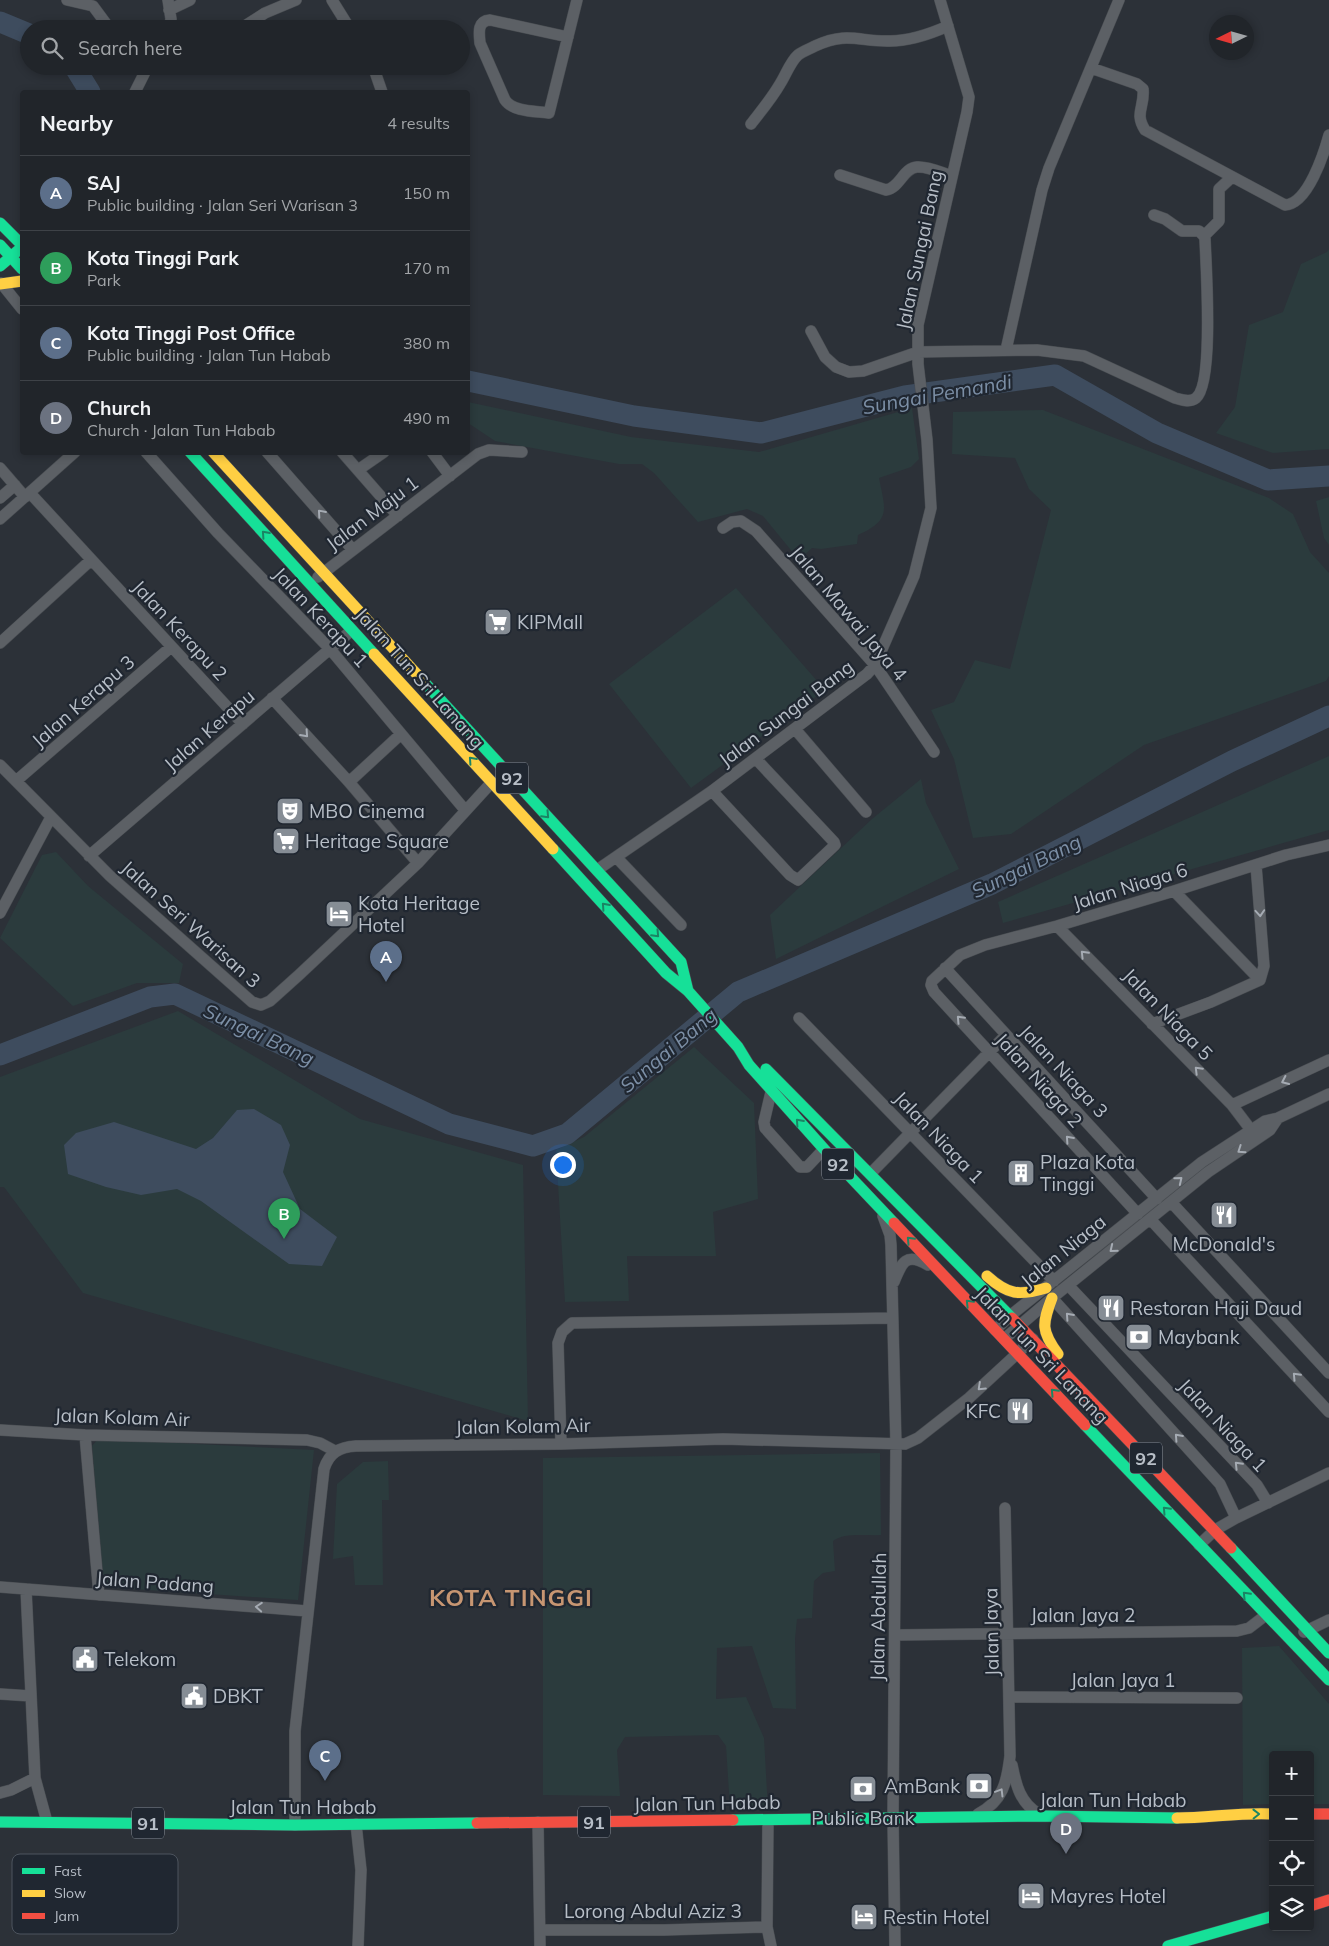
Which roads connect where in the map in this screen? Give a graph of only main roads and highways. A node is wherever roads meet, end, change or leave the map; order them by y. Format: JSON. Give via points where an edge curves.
{"nodes":[{"id":1,"x":0,"y":223,"type":"edge"},
{"id":2,"x":20,"y":244,"type":"edge"},
{"id":3,"x":0,"y":245,"type":"edge"},
{"id":4,"x":20,"y":248,"type":"edge"},
{"id":5,"x":11,"y":257,"type":"junction"},
{"id":6,"x":0,"y":266,"type":"edge"},
{"id":7,"x":20,"y":267,"type":"edge"},
{"id":8,"x":20,"y":281,"type":"edge"},
{"id":9,"x":0,"y":283,"type":"edge"},
{"id":10,"x":193,"y":455,"type":"edge"},
{"id":11,"x":216,"y":455,"type":"edge"},
{"id":12,"x":688,"y":991,"type":"junction"},
{"id":13,"x":738,"y":1047,"type":"junction"},
{"id":14,"x":924,"y":1226,"type":"junction"},
{"id":15,"x":1077,"y":1386,"type":"junction"},
{"id":16,"x":1329,"y":1653,"type":"edge"},
{"id":17,"x":1329,"y":1680,"type":"edge"},
{"id":18,"x":1269,"y":1814,"type":"edge"},
{"id":19,"x":1314,"y":1814,"type":"edge"},
{"id":20,"x":1329,"y":1814,"type":"edge"},
{"id":21,"x":1205,"y":1818,"type":"junction"},
{"id":22,"x":0,"y":1822,"type":"edge"},
{"id":23,"x":1240,"y":1825,"type":"dead end"},
{"id":24,"x":1329,"y":1900,"type":"edge"},
{"id":25,"x":1314,"y":1905,"type":"edge"},
{"id":26,"x":1269,"y":1917,"type":"edge"},
{"id":27,"x":1168,"y":1946,"type":"edge"}],
"edges":[{"from":1,"to":2,"type":"main road"},
{"from":3,"to":5,"type":"main road"},
{"from":4,"to":5,"type":"main road"},
{"from":5,"to":6,"type":"main road"},
{"from":5,"to":7,"type":"main road"},
{"from":8,"to":9,"type":"main road"},
{"from":12,"to":10,"type":"main road","name":"Jalan Tun Sri Lanang","number":"92","one_way":true,"via":[[666,973]]},
{"from":11,"to":12,"type":"main road","name":"Jalan Tun Sri Lanang","number":"92","one_way":true,"via":[[681,962]]},
{"from":12,"to":13,"type":"main road","name":"Jalan Tun Sri Lanang","number":"92"},
{"from":13,"to":14,"type":"main road","name":"Jalan Tun Sri Lanang","number":"92","via":[[756,1059]]},
{"from":17,"to":13,"type":"main road","name":"Jalan Tun Sri Lanang","number":"92","one_way":true,"via":[[824,1149],[771,1092]]},
{"from":14,"to":15,"type":"main road","name":"Jalan Tun Sri Lanang","number":"92"},
{"from":14,"to":15,"type":"main road","via":[[942,1232],[1006,1292],[1020,1294],[1051,1289],[1044,1318],[1045,1335],[1070,1370]]},
{"from":15,"to":16,"type":"main road","name":"Jalan Tun Sri Lanang","number":"92"},
{"from":21,"to":18,"type":"main road","name":"Jalan Tun Habab","one_way":true},
{"from":19,"to":20,"type":"main road"},
{"from":21,"to":22,"type":"main road","name":"Jalan Tun Habab","number":"91","via":[[1043,1816],[296,1825]]},
{"from":21,"to":23,"type":"main road","name":"Jalan Tun Habab"},
{"from":24,"to":25,"type":"main road"},
{"from":26,"to":27,"type":"main road"}]}
